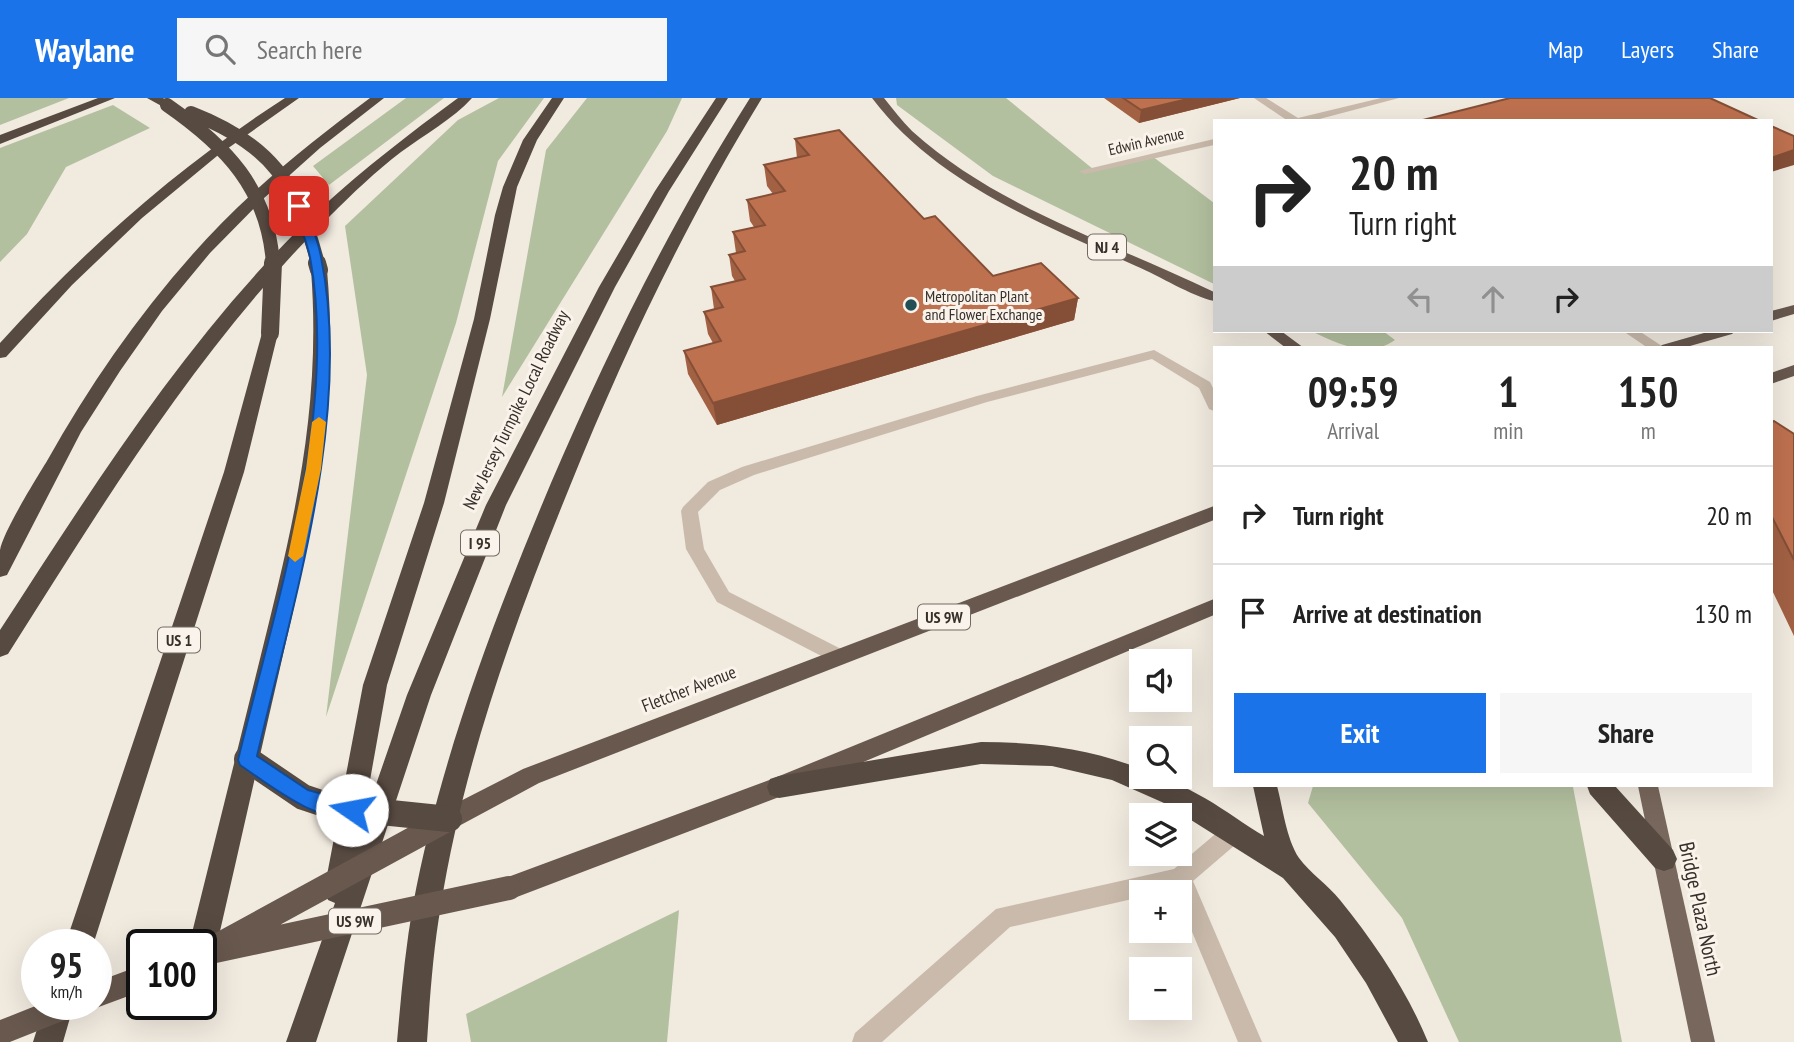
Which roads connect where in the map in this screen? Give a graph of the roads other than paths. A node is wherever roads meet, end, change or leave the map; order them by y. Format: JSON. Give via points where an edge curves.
{"nodes":[{"id":1,"x":109,"y":98,"type":"edge"},
{"id":2,"x":293,"y":98,"type":"edge"},
{"id":3,"x":378,"y":98,"type":"edge"},
{"id":4,"x":466,"y":98,"type":"edge"},
{"id":5,"x":558,"y":98,"type":"edge"},
{"id":6,"x":710,"y":98,"type":"edge"},
{"id":7,"x":722,"y":98,"type":"edge"},
{"id":8,"x":756,"y":98,"type":"edge"},
{"id":9,"x":878,"y":98,"type":"edge"},
{"id":10,"x":1259,"y":98,"type":"edge"},
{"id":11,"x":1394,"y":98,"type":"edge"},
{"id":12,"x":160,"y":102,"type":"edge"},
{"id":13,"x":1294,"y":119,"type":"edge"},
{"id":14,"x":1305,"y":119,"type":"edge"},
{"id":15,"x":699,"y":130,"type":"junction"},
{"id":16,"x":0,"y":140,"type":"edge"},
{"id":17,"x":1213,"y":142,"type":"edge"},
{"id":18,"x":1085,"y":171,"type":"dead end"},
{"id":19,"x":1213,"y":297,"type":"edge"},
{"id":20,"x":1794,"y":309,"type":"edge"},
{"id":21,"x":1773,"y":315,"type":"edge"},
{"id":22,"x":1274,"y":333,"type":"edge"},
{"id":23,"x":1633,"y":333,"type":"edge"},
{"id":24,"x":1720,"y":333,"type":"edge"},
{"id":25,"x":1293,"y":346,"type":"edge"},
{"id":26,"x":1655,"y":346,"type":"edge"},
{"id":27,"x":1674,"y":346,"type":"edge"},
{"id":28,"x":0,"y":353,"type":"edge"},
{"id":29,"x":1794,"y":370,"type":"edge"},
{"id":30,"x":1773,"y":378,"type":"edge"},
{"id":31,"x":1213,"y":404,"type":"edge"},
{"id":32,"x":1213,"y":513,"type":"edge"},
{"id":33,"x":0,"y":569,"type":"edge"},
{"id":34,"x":1213,"y":607,"type":"edge"},
{"id":35,"x":0,"y":648,"type":"edge"},
{"id":36,"x":841,"y":657,"type":"junction"},
{"id":37,"x":247,"y":760,"type":"junction"},
{"id":38,"x":779,"y":787,"type":"junction"},
{"id":39,"x":1265,"y":787,"type":"edge"},
{"id":40,"x":1600,"y":787,"type":"edge"},
{"id":41,"x":1648,"y":787,"type":"edge"},
{"id":42,"x":352,"y":810,"type":"junction"},
{"id":43,"x":449,"y":819,"type":"junction"},
{"id":44,"x":1234,"y":832,"type":"junction"},
{"id":45,"x":1664,"y":859,"type":"junction"},
{"id":46,"x":1291,"y":869,"type":"junction"},
{"id":47,"x":1180,"y":878,"type":"junction"},
{"id":48,"x":84,"y":929,"type":"edge"},
{"id":49,"x":207,"y":929,"type":"edge"},
{"id":50,"x":320,"y":983,"type":"junction"},
{"id":51,"x":33,"y":1020,"type":"edge"},
{"id":52,"x":55,"y":1020,"type":"edge"},
{"id":53,"x":0,"y":1033,"type":"edge"},
{"id":54,"x":48,"y":1042,"type":"edge"},
{"id":55,"x":301,"y":1042,"type":"edge"},
{"id":56,"x":412,"y":1042,"type":"edge"},
{"id":57,"x":864,"y":1042,"type":"edge"},
{"id":58,"x":1250,"y":1042,"type":"edge"},
{"id":59,"x":1413,"y":1042,"type":"edge"},
{"id":60,"x":1703,"y":1042,"type":"edge"}],
"edges":[{"from":1,"to":16,"type":"highway"},
{"from":2,"to":28,"type":"highway","via":[[216,150],[139,212]]},
{"from":3,"to":33,"type":"highway","via":[[272,183],[163,298],[114,363],[67,439]]},
{"from":4,"to":35,"type":"highway","via":[[352,189],[230,315],[137,439]]},
{"from":5,"to":42,"type":"highway","via":[[530,141],[510,187],[482,319],[434,503],[376,685]]},
{"from":6,"to":15,"type":"highway"},
{"from":7,"to":15,"type":"highway","name":"New Jersey Turnpike Local Roadway","number":"I 95"},
{"from":8,"to":56,"type":"highway","via":[[647,288],[596,398],[516,597],[448,811],[419,950]]},
{"from":9,"to":19,"type":"highway","number":"NJ 4","via":[[916,142],[968,179]]},
{"from":10,"to":13,"type":"street"},
{"from":11,"to":14,"type":"street"},
{"from":12,"to":37,"type":"highway","bridge":true,"via":[[222,124],[267,154],[299,206],[321,286],[322,381],[313,469]]},
{"from":12,"to":48,"type":"highway","number":"US 1","bridge":true,"via":[[223,147],[256,195],[272,250],[270,333],[234,472]]},
{"from":15,"to":50,"type":"highway","name":"New Jersey Turnpike Local Roadway","number":"I 95","via":[[602,297],[496,505],[415,706]]},
{"from":17,"to":18,"type":"street","name":"Edwin Avenue"},
{"from":20,"to":21,"type":"highway"},
{"from":22,"to":25,"type":"highway"},
{"from":23,"to":26,"type":"street"},
{"from":24,"to":27,"type":"highway"},
{"from":29,"to":30,"type":"highway"},
{"from":31,"to":36,"type":"street","via":[[1205,386],[1154,354],[982,399],[748,471],[714,486],[689,511],[695,549],[723,597]]},
{"from":32,"to":36,"type":"highway","name":"Fletcher Avenue","number":"US 9W"},
{"from":34,"to":38,"type":"highway","name":"Fletcher Avenue","number":"US 9W"},
{"from":36,"to":43,"type":"highway","name":"Fletcher Avenue","number":"US 9W","via":[[534,776]]},
{"from":37,"to":42,"type":"highway","bridge":true,"via":[[303,797]]},
{"from":37,"to":49,"type":"highway"},
{"from":38,"to":43,"type":"highway","name":"Fletcher Avenue","number":"US 9W","bridge":true,"via":[[509,888],[201,954]]},
{"from":38,"to":44,"type":"highway","via":[[981,753],[1058,754],[1147,781]]},
{"from":39,"to":46,"type":"highway","via":[[1279,843]]},
{"from":40,"to":45,"type":"highway"},
{"from":41,"to":45,"type":"main road","name":"Bridge Plaza North"},
{"from":42,"to":43,"type":"highway","bridge":true},
{"from":42,"to":50,"type":"highway"},
{"from":44,"to":46,"type":"highway"},
{"from":44,"to":47,"type":"street"},
{"from":45,"to":60,"type":"main road","name":"Bridge Plaza North"},
{"from":46,"to":59,"type":"highway","via":[[1351,937]]},
{"from":47,"to":57,"type":"street","via":[[1004,917]]},
{"from":47,"to":58,"type":"street"},
{"from":50,"to":55,"type":"highway","name":"New Jersey Turnpike Local Roadway","number":"I 95"},
{"from":51,"to":53,"type":"highway","bridge":true},
{"from":52,"to":54,"type":"highway"}]}
